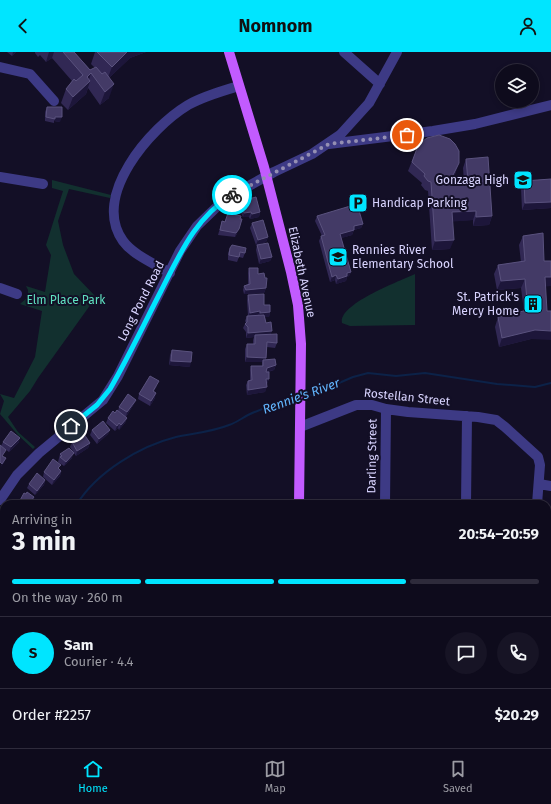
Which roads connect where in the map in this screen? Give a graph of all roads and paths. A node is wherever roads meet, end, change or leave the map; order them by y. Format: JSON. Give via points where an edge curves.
{"nodes":[{"id":1,"x":229,"y":52,"type":"edge"},
{"id":2,"x":344,"y":52,"type":"edge"},
{"id":3,"x":397,"y":52,"type":"edge"},
{"id":4,"x":0,"y":67,"type":"edge"},
{"id":5,"x":380,"y":84,"type":"junction"},
{"id":6,"x":239,"y":86,"type":"junction"},
{"id":7,"x":54,"y":102,"type":"dead end"},
{"id":8,"x":551,"y":105,"type":"edge"},
{"id":9,"x":329,"y":144,"type":"junction"},
{"id":10,"x":266,"y":176,"type":"junction"},
{"id":11,"x":0,"y":177,"type":"edge"},
{"id":12,"x":43,"y":184,"type":"dead end"},
{"id":13,"x":170,"y":273,"type":"junction"},
{"id":14,"x":0,"y":288,"type":"edge"},
{"id":15,"x":17,"y":294,"type":"dead end"},
{"id":16,"x":386,"y":409,"type":"junction"},
{"id":17,"x":467,"y":416,"type":"junction"},
{"id":18,"x":300,"y":427,"type":"junction"},
{"id":19,"x":539,"y":484,"type":"junction"},
{"id":20,"x":551,"y":486,"type":"edge"},
{"id":21,"x":0,"y":500,"type":"edge"},
{"id":22,"x":299,"y":500,"type":"edge"},
{"id":23,"x":385,"y":500,"type":"edge"},
{"id":24,"x":466,"y":500,"type":"edge"},
{"id":25,"x":537,"y":500,"type":"edge"}],
"edges":[{"from":1,"to":6,"type":"main road","name":"Elizabeth Avenue"},
{"from":2,"to":5,"type":"street"},
{"from":3,"to":5,"type":"street"},
{"from":4,"to":7,"type":"street","via":[[30,74]]},
{"from":5,"to":9,"type":"street","via":[[357,118]]},
{"from":6,"to":10,"type":"main road","name":"Elizabeth Avenue"},
{"from":6,"to":13,"type":"street","via":[[188,105],[167,120],[133,159],[115,198],[113,221],[122,240],[134,252]]},
{"from":8,"to":9,"type":"street","via":[[468,125]]},
{"from":9,"to":10,"type":"street","name":"Long Pond Road"},
{"from":10,"to":13,"type":"street","name":"Long Pond Road","via":[[229,197],[207,214],[189,237]]},
{"from":10,"to":18,"type":"main road","name":"Elizabeth Avenue","via":[[298,305],[301,344]]},
{"from":11,"to":12,"type":"street"},
{"from":13,"to":21,"type":"street","name":"Long Pond Road","via":[[118,376],[103,400],[39,452],[17,475]]},
{"from":14,"to":15,"type":"street"},
{"from":16,"to":17,"type":"street","name":"Rostellan Street"},
{"from":16,"to":18,"type":"street","name":"Rostellan Street","via":[[372,405],[356,405]]},
{"from":16,"to":23,"type":"street","name":"Darling Street"},
{"from":17,"to":19,"type":"street","name":"Rostellan Street","via":[[496,420],[533,452],[540,461]]},
{"from":17,"to":24,"type":"street"},
{"from":18,"to":22,"type":"main road","name":"Elizabeth Avenue"},
{"from":19,"to":20,"type":"street"},
{"from":19,"to":25,"type":"street","name":"Rostellan Street"}]}
